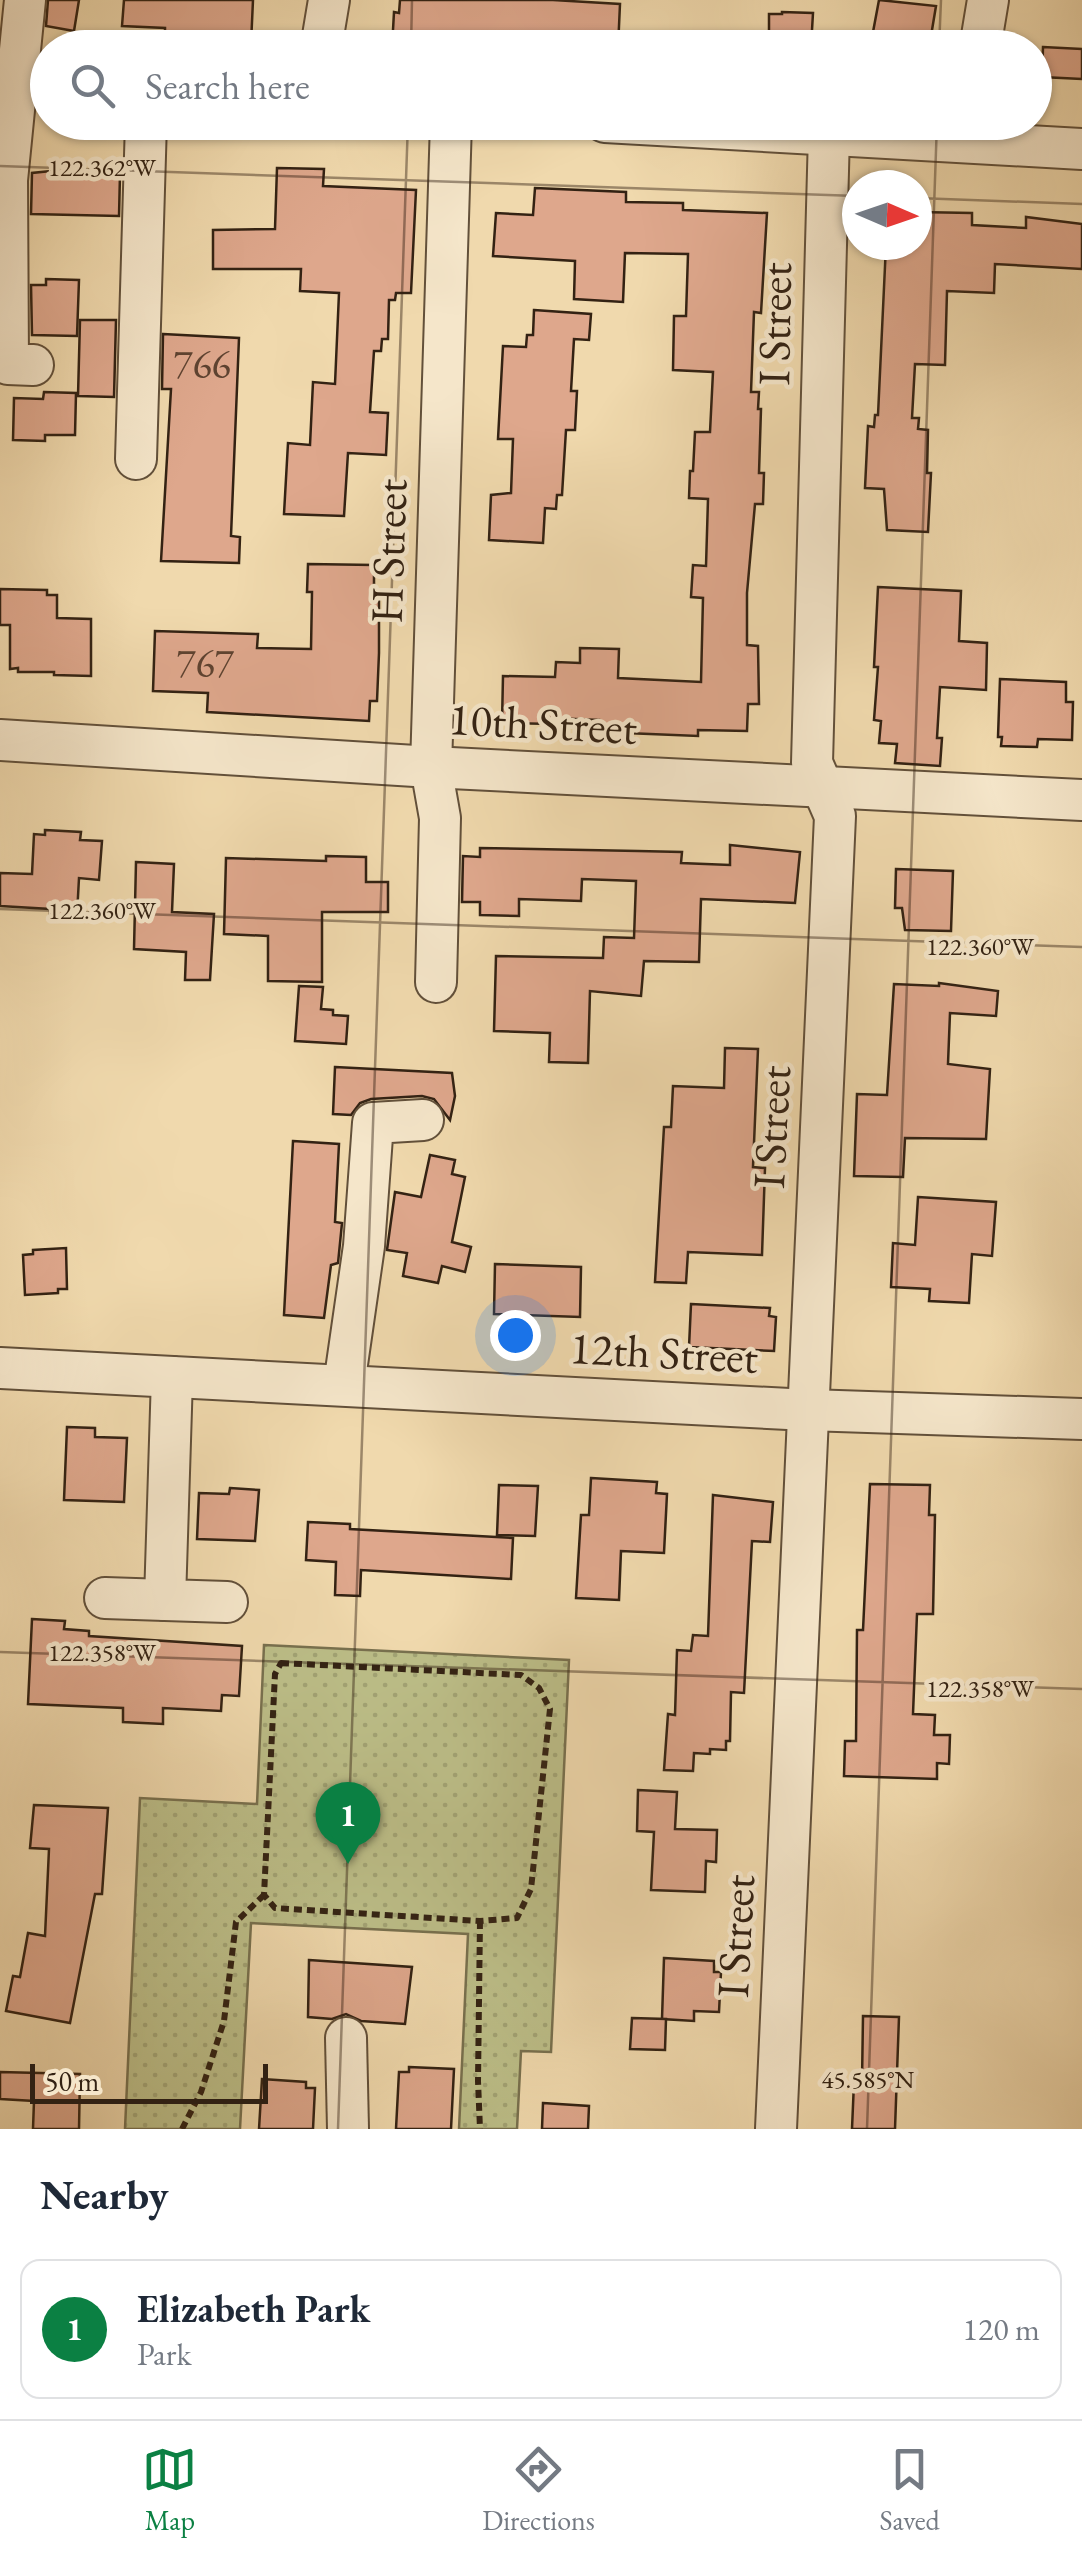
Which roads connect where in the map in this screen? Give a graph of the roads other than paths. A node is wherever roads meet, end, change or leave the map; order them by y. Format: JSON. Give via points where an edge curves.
{"nodes":[{"id":1,"x":25,"y":0,"type":"edge"},
{"id":2,"x":329,"y":0,"type":"edge"},
{"id":3,"x":988,"y":0,"type":"edge"},
{"id":4,"x":324,"y":30,"type":"edge"},
{"id":5,"x":983,"y":30,"type":"edge"},
{"id":6,"x":21,"y":94,"type":"edge"},
{"id":7,"x":145,"y":140,"type":"edge"},
{"id":8,"x":450,"y":140,"type":"edge"},
{"id":9,"x":828,"y":140,"type":"edge"},
{"id":10,"x":1020,"y":140,"type":"edge"},
{"id":11,"x":1082,"y":149,"type":"edge"},
{"id":12,"x":33,"y":365,"type":"dead end"},
{"id":13,"x":136,"y":459,"type":"dead end"},
{"id":14,"x":0,"y":740,"type":"edge"},
{"id":15,"x":431,"y":767,"type":"junction"},
{"id":16,"x":820,"y":787,"type":"junction"},
{"id":17,"x":1082,"y":800,"type":"edge"},
{"id":18,"x":436,"y":982,"type":"dead end"},
{"id":19,"x":423,"y":1120,"type":"dead end"},
{"id":20,"x":0,"y":1368,"type":"edge"},
{"id":21,"x":172,"y":1376,"type":"junction"},
{"id":22,"x":344,"y":1385,"type":"junction"},
{"id":23,"x":808,"y":1410,"type":"junction"},
{"id":24,"x":1082,"y":1419,"type":"edge"},
{"id":25,"x":105,"y":1598,"type":"dead end"},
{"id":26,"x":165,"y":1600,"type":"junction"},
{"id":27,"x":227,"y":1602,"type":"dead end"},
{"id":28,"x":346,"y":2038,"type":"dead end"},
{"id":29,"x":348,"y":2129,"type":"edge"},
{"id":30,"x":776,"y":2129,"type":"edge"}],
"edges":[{"from":1,"to":6,"type":"street"},
{"from":2,"to":4,"type":"street"},
{"from":3,"to":5,"type":"street"},
{"from":6,"to":12,"type":"street","via":[[6,180],[8,364]]},
{"from":7,"to":13,"type":"street"},
{"from":8,"to":15,"type":"street","name":"H Street"},
{"from":9,"to":16,"type":"street","name":"I Street","via":[[812,763]]},
{"from":10,"to":11,"type":"street"},
{"from":14,"to":15,"type":"street","name":"10th Street"},
{"from":15,"to":16,"type":"street","name":"10th Street"},
{"from":15,"to":18,"type":"street","name":"H Street","via":[[440,818]]},
{"from":16,"to":17,"type":"street","name":"10th Street"},
{"from":16,"to":23,"type":"street","name":"I Street","via":[[836,816]]},
{"from":19,"to":22,"type":"street","via":[[373,1123]]},
{"from":20,"to":21,"type":"street","name":"12th Street"},
{"from":21,"to":22,"type":"street","name":"12th Street"},
{"from":21,"to":26,"type":"street"},
{"from":22,"to":23,"type":"street","name":"12th Street"},
{"from":23,"to":24,"type":"street","name":"12th Street"},
{"from":23,"to":30,"type":"street","name":"I Street"},
{"from":25,"to":26,"type":"street"},
{"from":26,"to":27,"type":"street"},
{"from":28,"to":29,"type":"street"}]}
